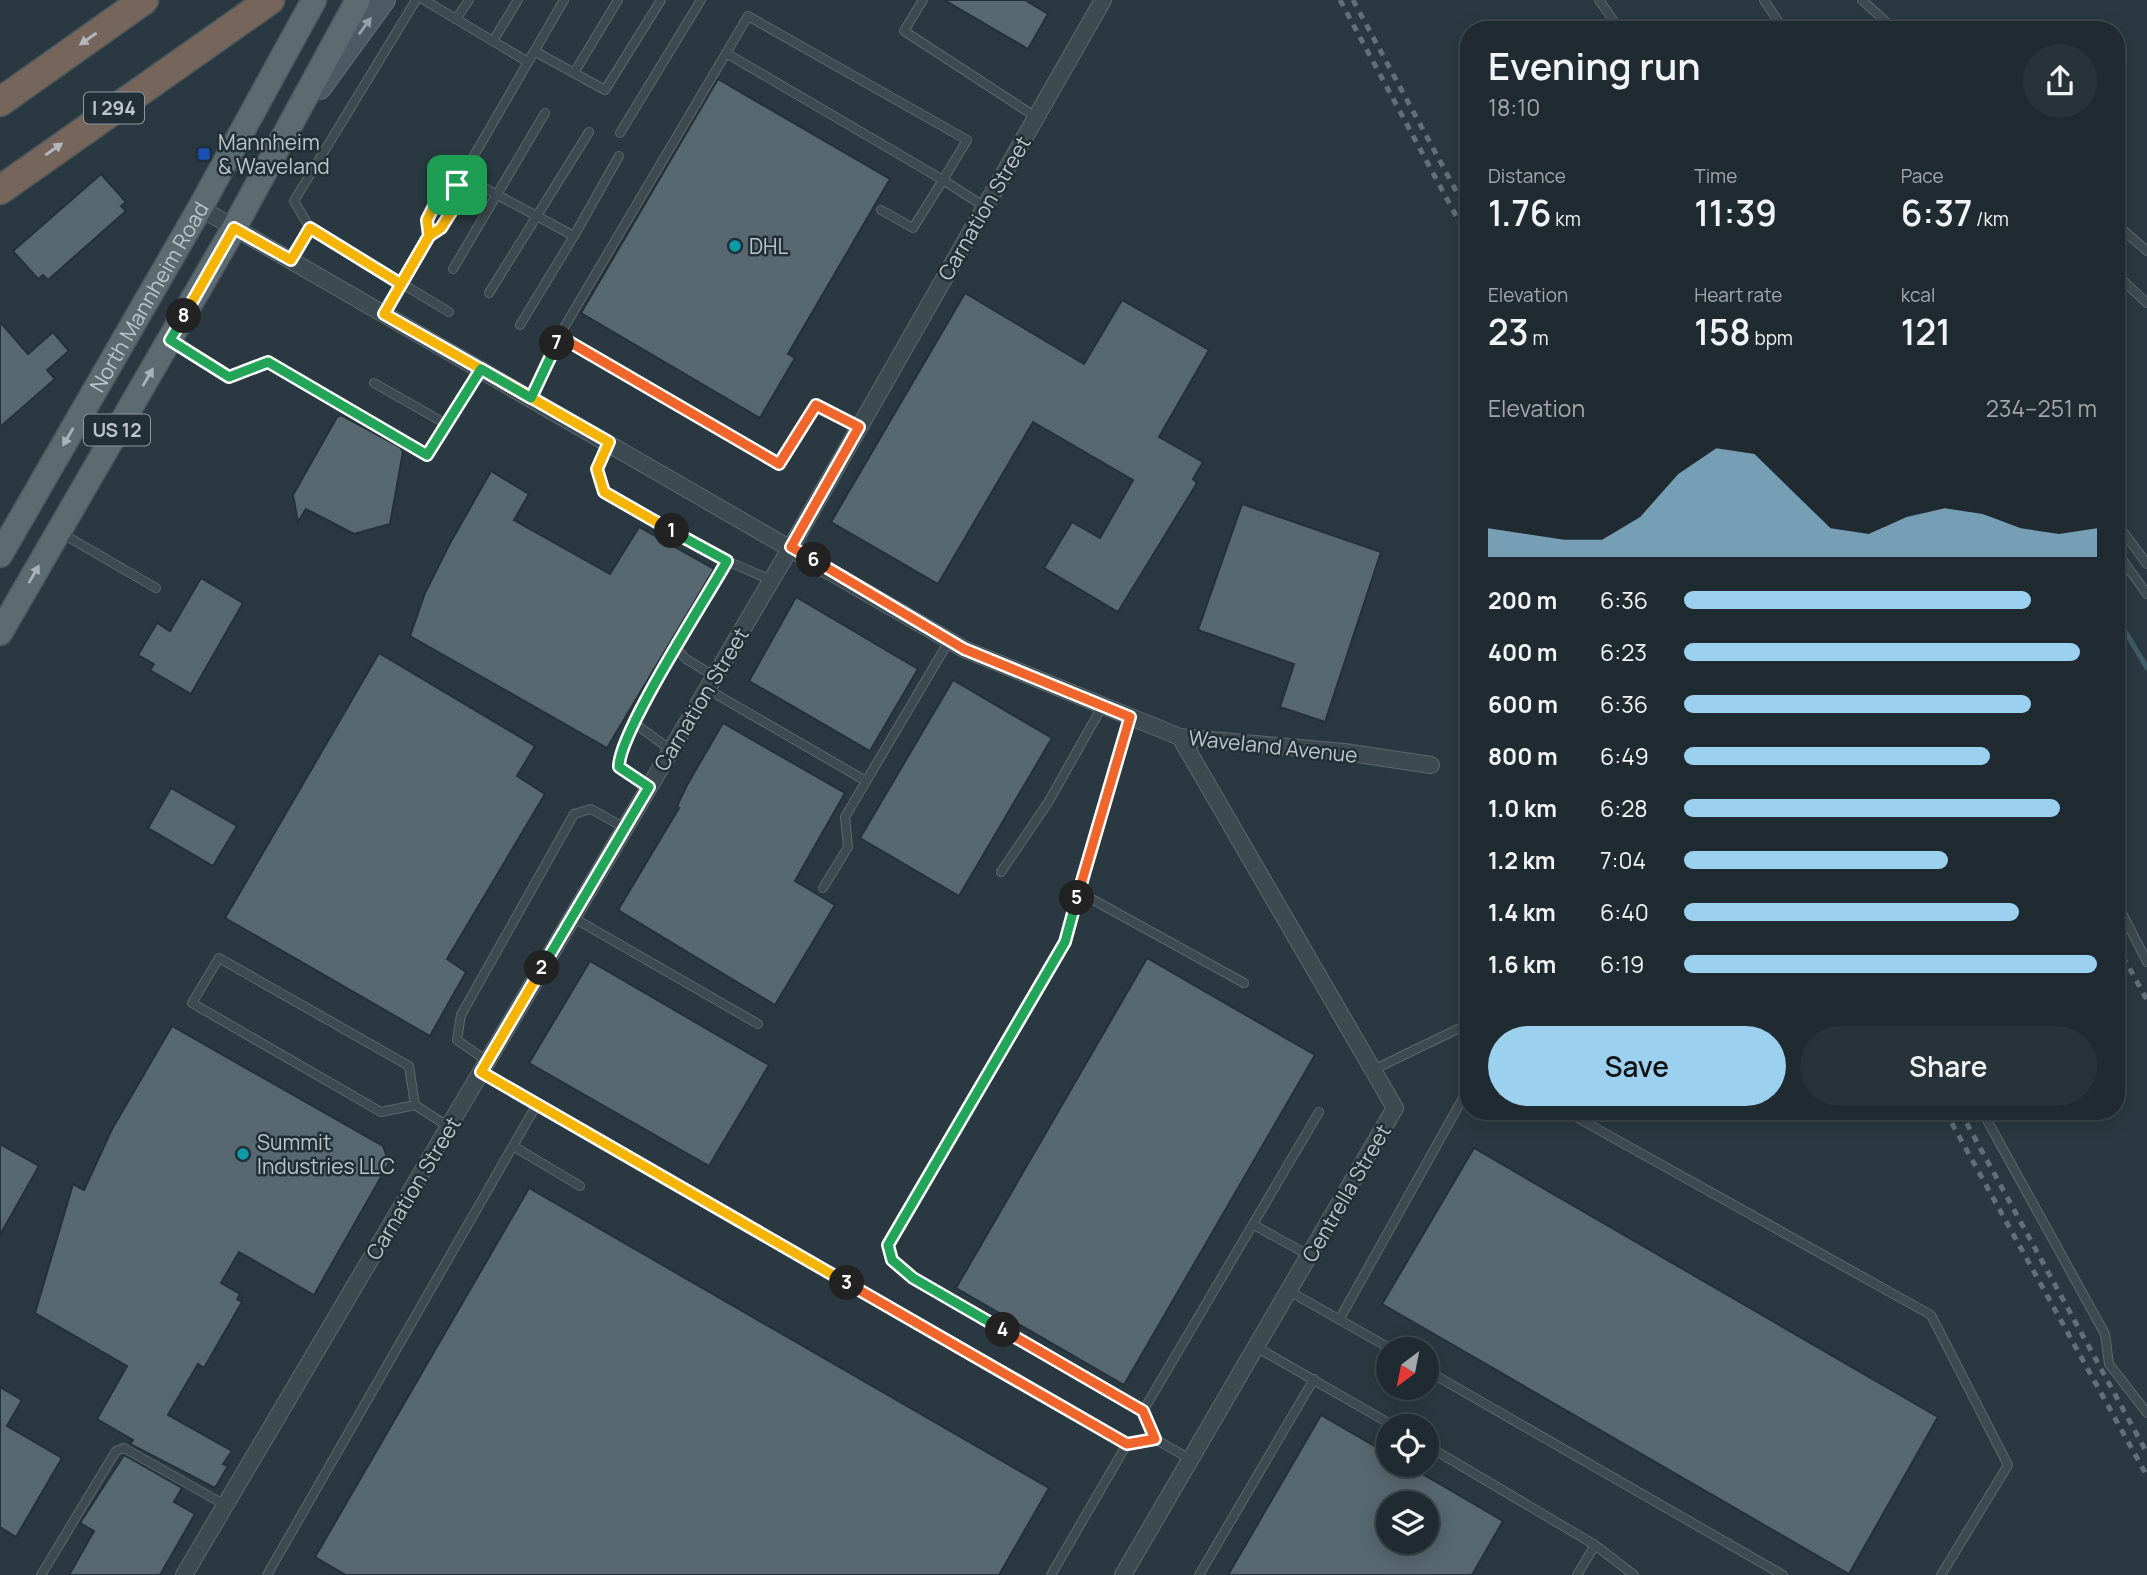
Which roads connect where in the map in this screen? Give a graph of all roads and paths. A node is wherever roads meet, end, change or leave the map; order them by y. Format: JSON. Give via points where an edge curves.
{"nodes":[{"id":1,"x":144,"y":0,"type":"edge"},
{"id":2,"x":270,"y":0,"type":"edge"},
{"id":3,"x":314,"y":0,"type":"edge"},
{"id":4,"x":358,"y":0,"type":"edge"},
{"id":5,"x":384,"y":0,"type":"edge"},
{"id":6,"x":416,"y":0,"type":"edge"},
{"id":7,"x":424,"y":0,"type":"edge"},
{"id":8,"x":469,"y":0,"type":"edge"},
{"id":9,"x":518,"y":0,"type":"edge"},
{"id":10,"x":564,"y":0,"type":"edge"},
{"id":11,"x":618,"y":0,"type":"edge"},
{"id":12,"x":661,"y":0,"type":"edge"},
{"id":13,"x":701,"y":0,"type":"edge"},
{"id":14,"x":923,"y":0,"type":"edge"},
{"id":15,"x":1103,"y":0,"type":"edge"},
{"id":16,"x":1599,"y":0,"type":"edge"},
{"id":17,"x":1764,"y":0,"type":"edge"},
{"id":18,"x":1862,"y":0,"type":"edge"},
{"id":19,"x":456,"y":19,"type":"junction"},
{"id":20,"x":1614,"y":21,"type":"edge"},
{"id":21,"x":1778,"y":21,"type":"edge"},
{"id":22,"x":1885,"y":21,"type":"edge"},
{"id":23,"x":493,"y":41,"type":"junction"},
{"id":24,"x":534,"y":51,"type":"junction"},
{"id":25,"x":726,"y":53,"type":"junction"},
{"id":26,"x":528,"y":62,"type":"junction"},
{"id":27,"x":574,"y":73,"type":"junction"},
{"id":28,"x":0,"y":102,"type":"edge"},
{"id":29,"x":545,"y":113,"type":"dead end"},
{"id":30,"x":1036,"y":117,"type":"junction"},
{"id":31,"x":589,"y":132,"type":"dead end"},
{"id":32,"x":620,"y":133,"type":"dead end"},
{"id":33,"x":282,"y":140,"type":"junction"},
{"id":34,"x":619,"y":156,"type":"dead end"},
{"id":35,"x":462,"y":176,"type":"junction"},
{"id":36,"x":943,"y":180,"type":"junction"},
{"id":37,"x":457,"y":185,"type":"junction"},
{"id":38,"x":0,"y":190,"type":"edge"},
{"id":39,"x":496,"y":194,"type":"junction"},
{"id":40,"x":985,"y":207,"type":"junction"},
{"id":41,"x":200,"y":208,"type":"junction"},
{"id":42,"x":881,"y":210,"type":"dead end"},
{"id":43,"x":536,"y":216,"type":"junction"},
{"id":44,"x":234,"y":228,"type":"junction"},
{"id":45,"x":310,"y":228,"type":"junction"},
{"id":46,"x":2125,"y":232,"type":"edge"},
{"id":47,"x":429,"y":236,"type":"junction"},
{"id":48,"x":574,"y":236,"type":"junction"},
{"id":49,"x":2147,"y":251,"type":"edge"},
{"id":50,"x":291,"y":260,"type":"junction"},
{"id":51,"x":453,"y":269,"type":"dead end"},
{"id":52,"x":2125,"y":282,"type":"edge"},
{"id":53,"x":401,"y":284,"type":"junction"},
{"id":54,"x":489,"y":293,"type":"dead end"},
{"id":55,"x":2147,"y":303,"type":"edge"},
{"id":56,"x":449,"y":312,"type":"dead end"},
{"id":57,"x":384,"y":314,"type":"junction"},
{"id":58,"x":520,"y":325,"type":"dead end"},
{"id":59,"x":559,"y":336,"type":"junction"},
{"id":60,"x":170,"y":340,"type":"junction"},
{"id":61,"x":481,"y":369,"type":"junction"},
{"id":62,"x":374,"y":383,"type":"dead end"},
{"id":63,"x":531,"y":398,"type":"junction"},
{"id":64,"x":446,"y":424,"type":"junction"},
{"id":65,"x":859,"y":427,"type":"junction"},
{"id":66,"x":609,"y":442,"type":"junction"},
{"id":67,"x":59,"y":532,"type":"junction"},
{"id":68,"x":2125,"y":534,"type":"edge"},
{"id":69,"x":791,"y":547,"type":"junction"},
{"id":70,"x":0,"y":555,"type":"edge"},
{"id":71,"x":727,"y":561,"type":"junction"},
{"id":72,"x":2125,"y":563,"type":"edge"},
{"id":73,"x":2147,"y":564,"type":"edge"},
{"id":74,"x":771,"y":580,"type":"junction"},
{"id":75,"x":156,"y":588,"type":"dead end"},
{"id":76,"x":2147,"y":594,"type":"edge"},
{"id":77,"x":0,"y":633,"type":"edge"},
{"id":78,"x":949,"y":641,"type":"junction"},
{"id":79,"x":677,"y":649,"type":"junction"},
{"id":80,"x":711,"y":682,"type":"junction"},
{"id":81,"x":1103,"y":705,"type":"junction"},
{"id":82,"x":1130,"y":717,"type":"junction"},
{"id":83,"x":634,"y":723,"type":"junction"},
{"id":84,"x":1180,"y":737,"type":"junction"},
{"id":85,"x":671,"y":750,"type":"junction"},
{"id":86,"x":1431,"y":765,"type":"dead end"},
{"id":87,"x":866,"y":781,"type":"junction"},
{"id":88,"x":649,"y":787,"type":"junction"},
{"id":89,"x":625,"y":828,"type":"junction"},
{"id":90,"x":1001,"y":872,"type":"dead end"},
{"id":91,"x":822,"y":888,"type":"dead end"},
{"id":92,"x":1079,"y":892,"type":"junction"},
{"id":93,"x":572,"y":917,"type":"junction"},
{"id":94,"x":2125,"y":919,"type":"edge"},
{"id":95,"x":2147,"y":962,"type":"edge"},
{"id":96,"x":1244,"y":983,"type":"dead end"},
{"id":97,"x":758,"y":1024,"type":"dead end"},
{"id":98,"x":1460,"y":1028,"type":"edge"},
{"id":99,"x":484,"y":1067,"type":"junction"},
{"id":100,"x":1373,"y":1070,"type":"junction"},
{"id":101,"x":1460,"y":1103,"type":"edge"},
{"id":102,"x":537,"y":1104,"type":"junction"},
{"id":103,"x":415,"y":1105,"type":"junction"},
{"id":104,"x":1319,"y":1112,"type":"dead end"},
{"id":105,"x":1581,"y":1120,"type":"edge"},
{"id":106,"x":1987,"y":1120,"type":"edge"},
{"id":107,"x":449,"y":1127,"type":"junction"},
{"id":108,"x":513,"y":1146,"type":"junction"},
{"id":109,"x":580,"y":1186,"type":"dead end"},
{"id":110,"x":1254,"y":1226,"type":"junction"},
{"id":111,"x":1310,"y":1256,"type":"junction"},
{"id":112,"x":1289,"y":1291,"type":"junction"},
{"id":113,"x":1339,"y":1320,"type":"junction"},
{"id":114,"x":1376,"y":1341,"type":"edge"},
{"id":115,"x":1256,"y":1348,"type":"junction"},
{"id":116,"x":1439,"y":1377,"type":"edge"},
{"id":117,"x":1314,"y":1379,"type":"junction"},
{"id":118,"x":1143,"y":1411,"type":"junction"},
{"id":119,"x":2147,"y":1413,"type":"edge"},
{"id":120,"x":1376,"y":1415,"type":"edge"},
{"id":121,"x":1155,"y":1439,"type":"junction"},
{"id":122,"x":1127,"y":1444,"type":"junction"},
{"id":123,"x":1439,"y":1454,"type":"edge"},
{"id":124,"x":1190,"y":1459,"type":"junction"},
{"id":125,"x":225,"y":1506,"type":"junction"},
{"id":126,"x":1595,"y":1545,"type":"junction"},
{"id":127,"x":41,"y":1575,"type":"edge"},
{"id":128,"x":184,"y":1575,"type":"edge"},
{"id":129,"x":267,"y":1575,"type":"edge"},
{"id":130,"x":1051,"y":1575,"type":"edge"},
{"id":131,"x":1123,"y":1575,"type":"edge"},
{"id":132,"x":1199,"y":1575,"type":"edge"},
{"id":133,"x":1577,"y":1575,"type":"edge"},
{"id":134,"x":1634,"y":1575,"type":"edge"},
{"id":135,"x":1783,"y":1575,"type":"edge"},
{"id":136,"x":1941,"y":1575,"type":"edge"}],
"edges":[{"from":1,"to":28,"type":"highway","one_way":true},
{"from":38,"to":2,"type":"highway","number":"I 294","one_way":true},
{"from":3,"to":41,"type":"main road","name":"North Mannheim Road","number":"US 12"},
{"from":4,"to":33,"type":"main road","name":"North Mannheim Road","number":"US 12"},
{"from":33,"to":5,"type":"street","one_way":true},
{"from":6,"to":45,"type":"lane","via":[[294,201]]},
{"from":7,"to":19,"type":"lane"},
{"from":8,"to":19,"type":"lane"},
{"from":9,"to":23,"type":"lane"},
{"from":10,"to":24,"type":"lane"},
{"from":11,"to":27,"type":"lane"},
{"from":12,"to":27,"type":"lane","via":[[605,90]]},
{"from":13,"to":32,"type":"lane"},
{"from":14,"to":30,"type":"lane","via":[[904,31]]},
{"from":15,"to":30,"type":"street","name":"Carnation Street"},
{"from":16,"to":20,"type":"lane"},
{"from":17,"to":21,"type":"lane"},
{"from":18,"to":22,"type":"lane"},
{"from":19,"to":23,"type":"lane"},
{"from":23,"to":26,"type":"lane"},
{"from":24,"to":26,"type":"lane"},
{"from":24,"to":27,"type":"lane"},
{"from":25,"to":36,"type":"lane"},
{"from":25,"to":36,"type":"lane","via":[[748,16],[967,140]]},
{"from":25,"to":59,"type":"lane"},
{"from":26,"to":35,"type":"lane"},
{"from":29,"to":39,"type":"lane"},
{"from":30,"to":40,"type":"street","name":"Carnation Street"},
{"from":31,"to":43,"type":"lane"},
{"from":33,"to":44,"type":"main road","name":"North Mannheim Road","number":"US 12"},
{"from":34,"to":48,"type":"lane"},
{"from":35,"to":37,"type":"lane"},
{"from":35,"to":39,"type":"lane"},
{"from":36,"to":40,"type":"lane"},
{"from":36,"to":42,"type":"lane","via":[[913,228]]},
{"from":37,"to":47,"type":"lane","via":[[460,198],[441,228]]},
{"from":37,"to":47,"type":"lane","via":[[443,188],[427,220]]},
{"from":39,"to":43,"type":"lane"},
{"from":39,"to":51,"type":"lane"},
{"from":40,"to":65,"type":"street","name":"Carnation Street"},
{"from":41,"to":44,"type":"street","name":"Waveland Avenue"},
{"from":41,"to":70,"type":"main road","name":"North Mannheim Road","number":"US 12","one_way":true},
{"from":43,"to":48,"type":"lane"},
{"from":43,"to":54,"type":"lane"},
{"from":44,"to":50,"type":"street","name":"Waveland Avenue"},
{"from":44,"to":60,"type":"main road","name":"North Mannheim Road","number":"US 12"},
{"from":45,"to":50,"type":"lane"},
{"from":45,"to":53,"type":"lane"},
{"from":46,"to":49,"type":"lane"},
{"from":47,"to":53,"type":"lane"},
{"from":48,"to":58,"type":"lane"},
{"from":50,"to":57,"type":"street","name":"Waveland Avenue"},
{"from":52,"to":55,"type":"lane"},
{"from":53,"to":56,"type":"lane"},
{"from":53,"to":57,"type":"lane"},
{"from":57,"to":61,"type":"street","name":"Waveland Avenue"},
{"from":59,"to":63,"type":"lane"},
{"from":59,"to":65,"type":"lane","via":[[779,464],[816,405]]},
{"from":60,"to":64,"type":"lane","via":[[229,377],[268,362],[427,455]]},
{"from":67,"to":60,"type":"main road","name":"North Mannheim Road","number":"US 12","one_way":true},
{"from":61,"to":63,"type":"street","name":"Waveland Avenue"},
{"from":61,"to":64,"type":"lane"},
{"from":62,"to":64,"type":"lane"},
{"from":63,"to":66,"type":"street","name":"Waveland Avenue"},
{"from":65,"to":69,"type":"street","name":"Carnation Street"},
{"from":66,"to":69,"type":"street","name":"Waveland Avenue"},
{"from":66,"to":71,"type":"lane","via":[[597,469],[604,492]]},
{"from":67,"to":75,"type":"lane"},
{"from":77,"to":67,"type":"main road","name":"North Mannheim Road","number":"US 12","one_way":true},
{"from":68,"to":73,"type":"lane"},
{"from":69,"to":74,"type":"street","name":"Carnation Street"},
{"from":69,"to":78,"type":"street","name":"Waveland Avenue"},
{"from":71,"to":74,"type":"lane"},
{"from":71,"to":79,"type":"lane"},
{"from":72,"to":76,"type":"lane"},
{"from":74,"to":80,"type":"street","name":"Carnation Street"},
{"from":78,"to":81,"type":"street","name":"Waveland Avenue"},
{"from":78,"to":87,"type":"lane"},
{"from":79,"to":80,"type":"lane"},
{"from":79,"to":83,"type":"lane"},
{"from":80,"to":85,"type":"street","name":"Carnation Street"},
{"from":80,"to":87,"type":"lane"},
{"from":81,"to":82,"type":"street","name":"Waveland Avenue"},
{"from":81,"to":90,"type":"lane","via":[[1049,801]]},
{"from":82,"to":84,"type":"street","name":"Waveland Avenue"},
{"from":82,"to":92,"type":"lane"},
{"from":83,"to":85,"type":"lane"},
{"from":83,"to":88,"type":"lane","via":[[618,757],[619,767]]},
{"from":84,"to":86,"type":"street","name":"Waveland Avenue"},
{"from":84,"to":100,"type":"street","name":"Centrella Street"},
{"from":85,"to":88,"type":"street","name":"Carnation Street"},
{"from":87,"to":91,"type":"lane","via":[[845,817],[848,847]]},
{"from":88,"to":89,"type":"street","name":"Carnation Street"},
{"from":89,"to":93,"type":"street","name":"Carnation Street"},
{"from":89,"to":99,"type":"lane","via":[[591,809],[574,814],[461,1015],[457,1040]]},
{"from":92,"to":96,"type":"lane"},
{"from":92,"to":118,"type":"lane","via":[[1065,942],[888,1245],[892,1260],[913,1278]]},
{"from":93,"to":97,"type":"lane"},
{"from":93,"to":99,"type":"street","name":"Carnation Street"},
{"from":94,"to":95,"type":"lane"},
{"from":98,"to":100,"type":"lane"},
{"from":99,"to":102,"type":"lane"},
{"from":99,"to":107,"type":"street","name":"Carnation Street"},
{"from":100,"to":111,"type":"street","name":"Centrella Street","via":[[1395,1108]]},
{"from":101,"to":113,"type":"lane"},
{"from":102,"to":108,"type":"lane"},
{"from":102,"to":122,"type":"lane"},
{"from":103,"to":103,"type":"lane","via":[[410,1066],[219,958],[191,1003],[381,1112]]},
{"from":103,"to":107,"type":"lane"},
{"from":104,"to":110,"type":"lane"},
{"from":105,"to":136,"type":"lane","via":[[1931,1315],[2008,1465]]},
{"from":106,"to":119,"type":"lane","via":[[2105,1334],[2109,1364]]},
{"from":107,"to":125,"type":"street","name":"Carnation Street"},
{"from":108,"to":109,"type":"lane"},
{"from":108,"to":129,"type":"lane"},
{"from":110,"to":111,"type":"lane"},
{"from":110,"to":118,"type":"lane"},
{"from":111,"to":112,"type":"street","name":"Centrella Street"},
{"from":112,"to":113,"type":"lane"},
{"from":112,"to":115,"type":"street","name":"Centrella Street"},
{"from":113,"to":114,"type":"lane"},
{"from":115,"to":117,"type":"lane"},
{"from":115,"to":124,"type":"street","name":"Centrella Street"},
{"from":116,"to":135,"type":"lane"},
{"from":117,"to":120,"type":"lane"},
{"from":117,"to":132,"type":"lane"},
{"from":118,"to":121,"type":"lane"},
{"from":121,"to":122,"type":"lane"},
{"from":121,"to":124,"type":"lane"},
{"from":122,"to":130,"type":"lane"},
{"from":123,"to":126,"type":"lane"},
{"from":124,"to":131,"type":"street","name":"Centrella Street"},
{"from":125,"to":127,"type":"lane","via":[[124,1448],[116,1451]]},
{"from":125,"to":128,"type":"street","name":"Carnation Street"},
{"from":126,"to":133,"type":"lane"},
{"from":126,"to":134,"type":"lane"}]}
